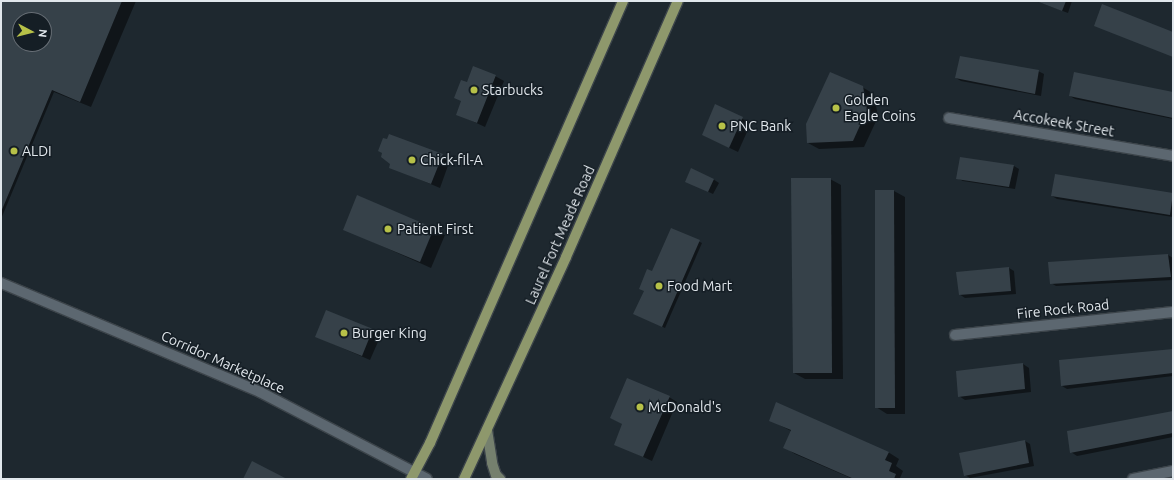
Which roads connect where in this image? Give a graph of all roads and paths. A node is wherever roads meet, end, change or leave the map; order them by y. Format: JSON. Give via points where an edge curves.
{"nodes":[{"id":1,"x":623,"y":1,"type":"edge"},
{"id":2,"x":678,"y":1,"type":"edge"},
{"id":3,"x":949,"y":118,"type":"dead end"},
{"id":4,"x":1173,"y":156,"type":"edge"},
{"id":5,"x":1,"y":283,"type":"edge"},
{"id":6,"x":1173,"y":312,"type":"edge"},
{"id":7,"x":955,"y":334,"type":"dead end"},
{"id":8,"x":487,"y":430,"type":"junction"},
{"id":9,"x":1173,"y":470,"type":"edge"},
{"id":10,"x":413,"y":476,"type":"edge"},
{"id":11,"x":427,"y":479,"type":"edge"},
{"id":12,"x":464,"y":479,"type":"edge"},
{"id":13,"x":500,"y":479,"type":"edge"},
{"id":14,"x":1133,"y":479,"type":"edge"}],
"edges":[{"from":1,"to":10,"type":"main road","via":[[443,415]]},
{"from":2,"to":8,"type":"main road","name":"Laurel Fort Meade Road","via":[[569,251]]},
{"from":3,"to":4,"type":"street","name":"Accokeek Street"},
{"from":5,"to":10,"type":"street","name":"Corridor Marketplace","via":[[260,392]]},
{"from":6,"to":7,"type":"street","name":"Fire Rock Road"},
{"from":8,"to":12,"type":"main road","name":"Laurel Fort Meade Road"},
{"from":8,"to":13,"type":"street","via":[[492,463]]},
{"from":9,"to":14,"type":"street"},
{"from":10,"to":11,"type":"street","name":"Corridor Marketplace"}]}
